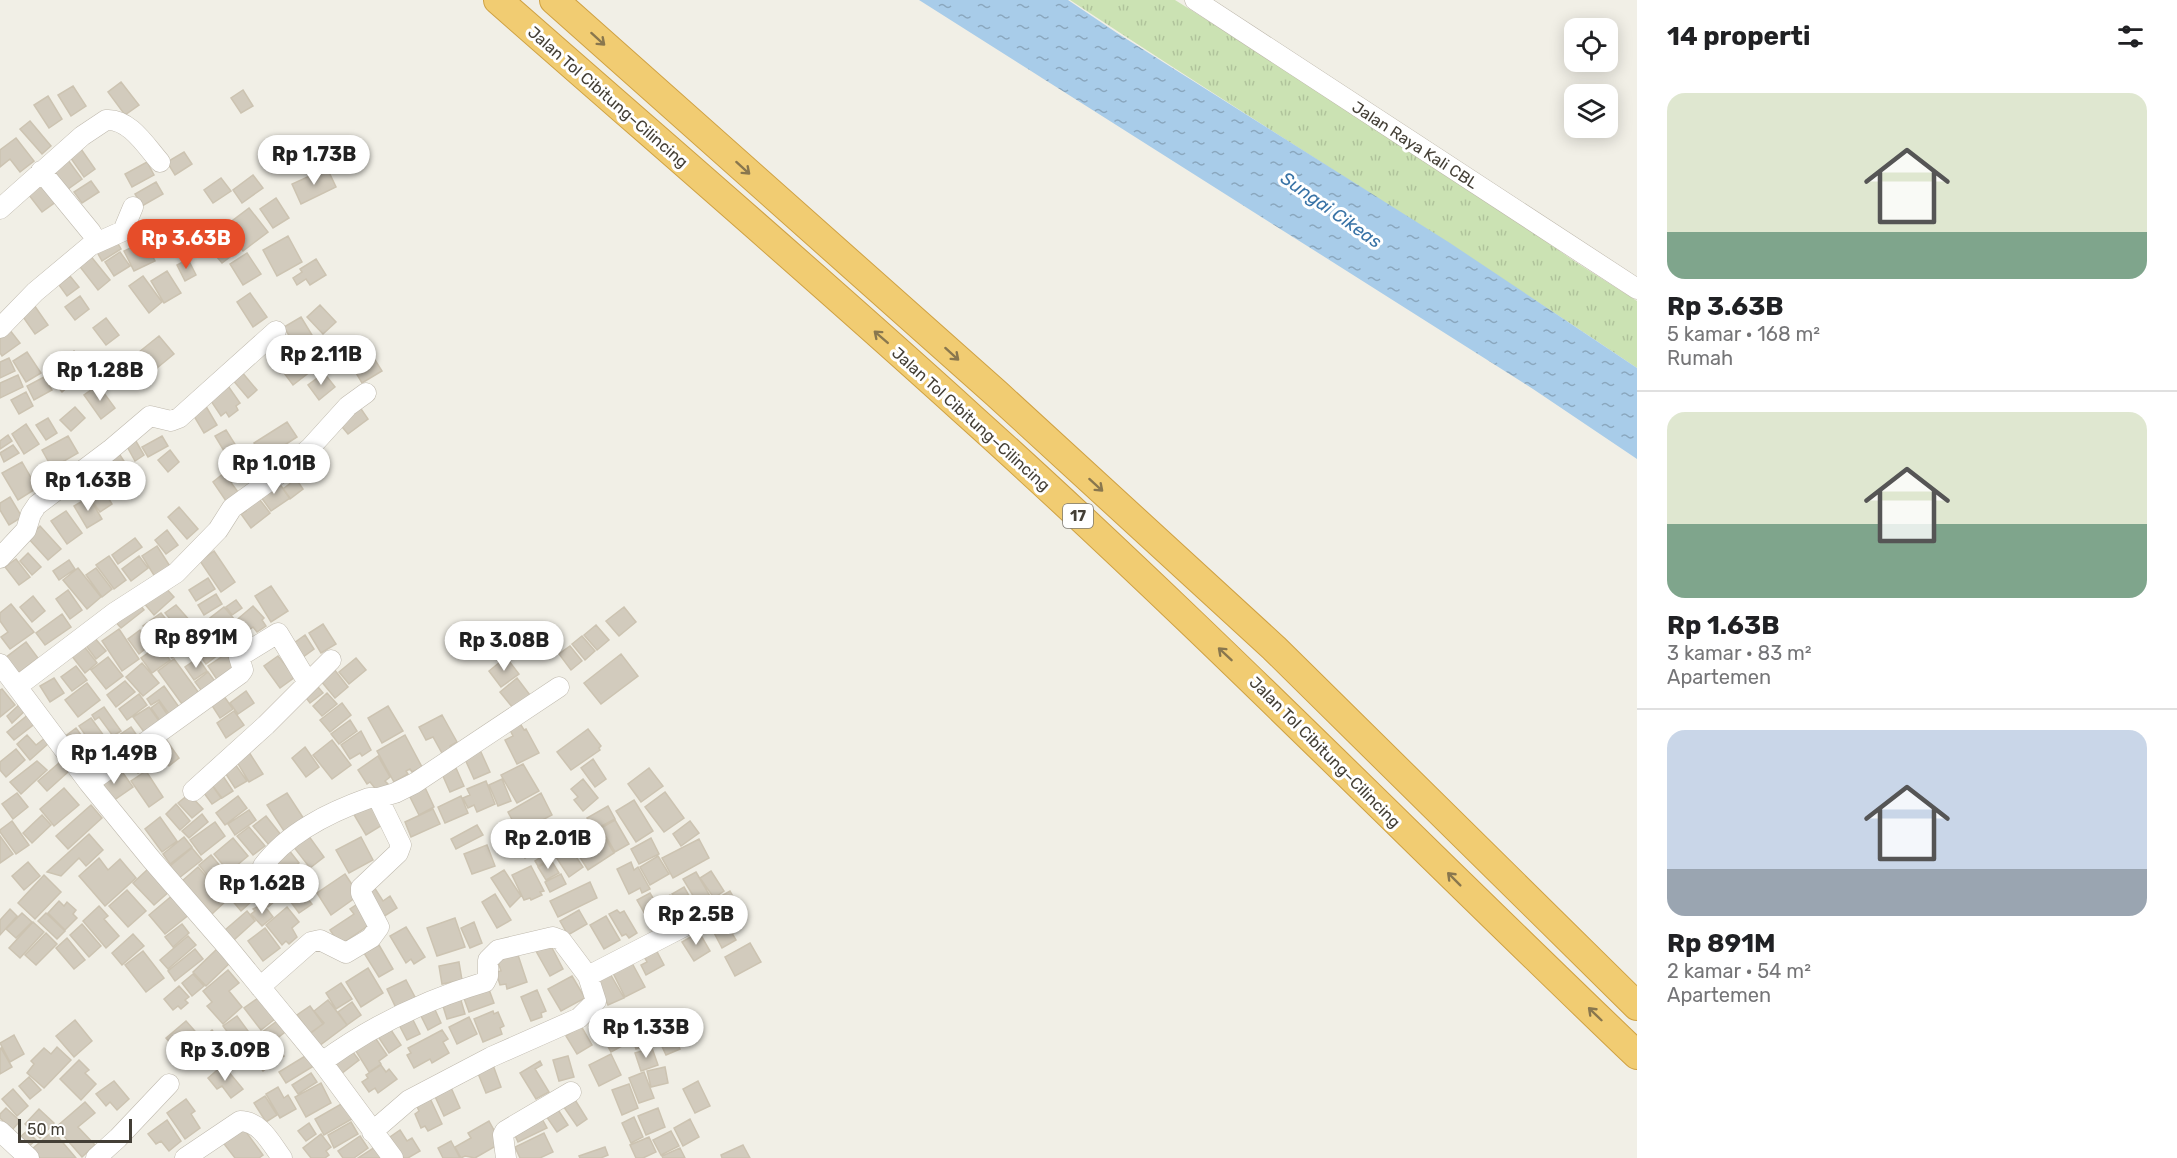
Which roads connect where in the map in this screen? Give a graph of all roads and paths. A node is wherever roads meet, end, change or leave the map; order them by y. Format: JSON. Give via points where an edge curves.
{"nodes":[{"id":1,"x":498,"y":0,"type":"edge"},
{"id":2,"x":554,"y":0,"type":"edge"},
{"id":3,"x":1195,"y":0,"type":"edge"},
{"id":4,"x":160,"y":162,"type":"dead end"},
{"id":5,"x":41,"y":171,"type":"junction"},
{"id":6,"x":133,"y":207,"type":"dead end"},
{"id":7,"x":0,"y":209,"type":"edge"},
{"id":8,"x":94,"y":244,"type":"junction"},
{"id":9,"x":1637,"y":289,"type":"edge"},
{"id":10,"x":0,"y":328,"type":"edge"},
{"id":11,"x":276,"y":331,"type":"dead end"},
{"id":12,"x":366,"y":393,"type":"dead end"},
{"id":13,"x":0,"y":558,"type":"edge"},
{"id":14,"x":331,"y":660,"type":"dead end"},
{"id":15,"x":7,"y":680,"type":"edge"},
{"id":16,"x":307,"y":681,"type":"junction"},
{"id":17,"x":559,"y":687,"type":"dead end"},
{"id":18,"x":89,"y":783,"type":"junction"},
{"id":19,"x":193,"y":791,"type":"dead end"},
{"id":20,"x":378,"y":798,"type":"junction"},
{"id":21,"x":1485,"y":858,"type":"junction"},
{"id":22,"x":263,"y":866,"type":"dead end"},
{"id":23,"x":683,"y":927,"type":"dead end"},
{"id":24,"x":588,"y":976,"type":"junction"},
{"id":25,"x":1637,"y":985,"type":"edge"},
{"id":26,"x":260,"y":987,"type":"junction"},
{"id":27,"x":1637,"y":1006,"type":"edge"},
{"id":28,"x":1637,"y":1054,"type":"edge"},
{"id":29,"x":322,"y":1062,"type":"junction"},
{"id":30,"x":169,"y":1084,"type":"dead end"},
{"id":31,"x":572,"y":1092,"type":"dead end"},
{"id":32,"x":0,"y":1131,"type":"edge"},
{"id":33,"x":372,"y":1132,"type":"junction"},
{"id":34,"x":29,"y":1158,"type":"edge"},
{"id":35,"x":96,"y":1158,"type":"edge"},
{"id":36,"x":185,"y":1158,"type":"edge"},
{"id":37,"x":282,"y":1158,"type":"edge"},
{"id":38,"x":393,"y":1158,"type":"edge"},
{"id":39,"x":506,"y":1158,"type":"edge"}],
"edges":[{"from":28,"to":1,"type":"highway","name":"Jalan Tol Cibitung–Cilincing","number":"17","one_way":true,"via":[[1248,676],[982,426]]},
{"from":2,"to":21,"type":"highway","number":"17","one_way":true,"via":[[997,394],[1265,640]]},
{"from":3,"to":9,"type":"street","name":"Jalan Raya Kali CBL"},
{"from":4,"to":5,"type":"street","via":[[128,127],[120,121],[106,120]]},
{"from":5,"to":7,"type":"street"},
{"from":5,"to":8,"type":"street","via":[[96,239]]},
{"from":6,"to":8,"type":"street","via":[[123,231]]},
{"from":8,"to":10,"type":"street","via":[[35,292]]},
{"from":11,"to":13,"type":"street","via":[[179,418],[171,421],[150,416],[37,505],[26,530]]},
{"from":12,"to":15,"type":"street","via":[[348,406],[295,461],[232,508],[218,530],[176,573]]},
{"from":14,"to":16,"type":"street"},
{"from":15,"to":18,"type":"street"},
{"from":16,"to":18,"type":"street","via":[[278,633],[239,657],[243,670],[240,674]]},
{"from":16,"to":19,"type":"street","via":[[266,725]]},
{"from":17,"to":20,"type":"street","via":[[415,783]]},
{"from":18,"to":26,"type":"street"},
{"from":20,"to":22,"type":"street","via":[[352,804],[310,825],[271,855]]},
{"from":20,"to":26,"type":"street","via":[[401,845],[398,853],[362,888],[379,930],[346,953],[320,940],[311,942]]},
{"from":21,"to":25,"type":"highway"},
{"from":21,"to":27,"type":"highway","number":"17"},
{"from":23,"to":24,"type":"street"},
{"from":24,"to":29,"type":"street","via":[[561,940],[553,937],[498,950],[488,960],[485,982],[406,1010]]},
{"from":24,"to":33,"type":"street","via":[[596,1001],[579,1018],[491,1057],[409,1100]]},
{"from":26,"to":29,"type":"street"},
{"from":29,"to":33,"type":"street"},
{"from":30,"to":35,"type":"street"},
{"from":31,"to":39,"type":"street","via":[[505,1131],[502,1135]]},
{"from":32,"to":34,"type":"street"},
{"from":33,"to":38,"type":"street"},
{"from":36,"to":37,"type":"street","via":[[240,1120],[255,1125]]}]}
